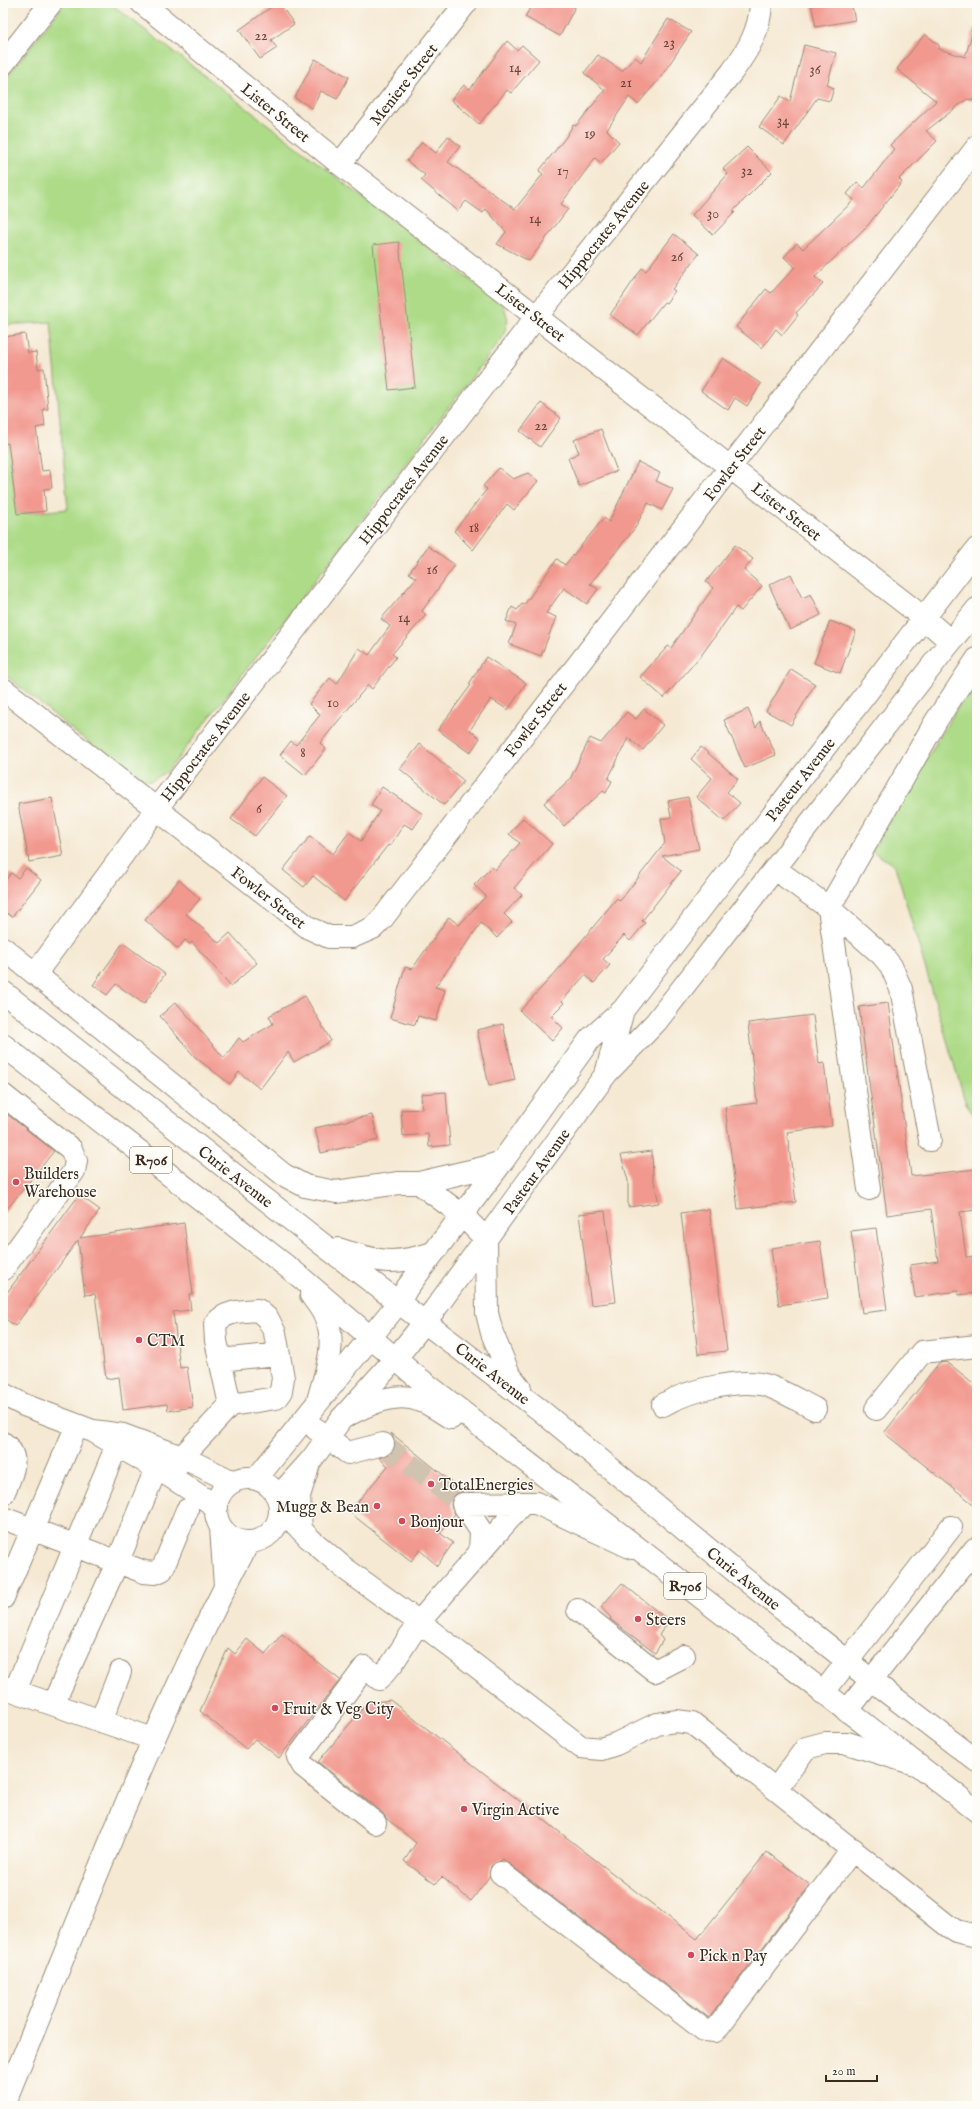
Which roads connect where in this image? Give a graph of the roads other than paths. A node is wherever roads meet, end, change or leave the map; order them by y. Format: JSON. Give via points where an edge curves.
{"nodes":[{"id":1,"x":51,"y":3,"type":"edge"},
{"id":2,"x":142,"y":3,"type":"edge"},
{"id":3,"x":466,"y":3,"type":"edge"},
{"id":4,"x":762,"y":3,"type":"edge"},
{"id":5,"x":3,"y":64,"type":"edge"},
{"id":6,"x":977,"y":147,"type":"edge"},
{"id":7,"x":340,"y":164,"type":"junction"},
{"id":8,"x":536,"y":316,"type":"junction"},
{"id":9,"x":731,"y":467,"type":"junction"},
{"id":10,"x":977,"y":549,"type":"edge"},
{"id":11,"x":977,"y":609,"type":"edge"},
{"id":12,"x":924,"y":618,"type":"junction"},
{"id":13,"x":948,"y":645,"type":"junction"},
{"id":14,"x":977,"y":659,"type":"edge"},
{"id":15,"x":3,"y":689,"type":"edge"},
{"id":16,"x":157,"y":808,"type":"junction"},
{"id":17,"x":775,"y":869,"type":"junction"},
{"id":18,"x":829,"y":908,"type":"junction"},
{"id":19,"x":3,"y":948,"type":"edge"},
{"id":20,"x":36,"y":973,"type":"junction"},
{"id":21,"x":3,"y":992,"type":"edge"},
{"id":22,"x":623,"y":1010,"type":"junction"},
{"id":23,"x":3,"y":1045,"type":"edge"},
{"id":24,"x":606,"y":1074,"type":"junction"},
{"id":25,"x":3,"y":1095,"type":"edge"},
{"id":26,"x":930,"y":1140,"type":"dead end"},
{"id":27,"x":502,"y":1162,"type":"junction"},
{"id":28,"x":419,"y":1183,"type":"junction"},
{"id":29,"x":869,"y":1189,"type":"dead end"},
{"id":30,"x":462,"y":1215,"type":"junction"},
{"id":31,"x":486,"y":1239,"type":"junction"},
{"id":32,"x":322,"y":1244,"type":"junction"},
{"id":33,"x":433,"y":1253,"type":"junction"},
{"id":34,"x":3,"y":1269,"type":"edge"},
{"id":35,"x":298,"y":1276,"type":"junction"},
{"id":36,"x":399,"y":1302,"type":"junction"},
{"id":37,"x":424,"y":1321,"type":"junction"},
{"id":38,"x":371,"y":1337,"type":"junction"},
{"id":39,"x":977,"y":1346,"type":"edge"},
{"id":40,"x":278,"y":1354,"type":"junction"},
{"id":41,"x":396,"y":1358,"type":"junction"},
{"id":42,"x":220,"y":1360,"type":"junction"},
{"id":43,"x":3,"y":1394,"type":"edge"},
{"id":44,"x":318,"y":1401,"type":"junction"},
{"id":45,"x":663,"y":1405,"type":"dead end"},
{"id":46,"x":230,"y":1406,"type":"junction"},
{"id":47,"x":815,"y":1409,"type":"dead end"},
{"id":48,"x":876,"y":1409,"type":"dead end"},
{"id":49,"x":540,"y":1410,"type":"junction"},
{"id":50,"x":342,"y":1418,"type":"junction"},
{"id":51,"x":304,"y":1419,"type":"junction"},
{"id":52,"x":85,"y":1428,"type":"junction"},
{"id":53,"x":328,"y":1438,"type":"junction"},
{"id":54,"x":3,"y":1443,"type":"edge"},
{"id":55,"x":383,"y":1444,"type":"dead end"},
{"id":56,"x":117,"y":1446,"type":"junction"},
{"id":57,"x":182,"y":1457,"type":"junction"},
{"id":58,"x":312,"y":1459,"type":"junction"},
{"id":59,"x":534,"y":1468,"type":"junction"},
{"id":60,"x":163,"y":1473,"type":"junction"},
{"id":61,"x":256,"y":1479,"type":"junction"},
{"id":62,"x":233,"y":1482,"type":"junction"},
{"id":63,"x":3,"y":1494,"type":"edge"},
{"id":64,"x":279,"y":1503,"type":"junction"},
{"id":65,"x":523,"y":1503,"type":"junction"},
{"id":66,"x":187,"y":1510,"type":"dead end"},
{"id":67,"x":219,"y":1517,"type":"junction"},
{"id":68,"x":3,"y":1518,"type":"edge"},
{"id":69,"x":951,"y":1527,"type":"dead end"},
{"id":70,"x":34,"y":1528,"type":"junction"},
{"id":71,"x":305,"y":1534,"type":"junction"},
{"id":72,"x":257,"y":1540,"type":"junction"},
{"id":73,"x":76,"y":1545,"type":"junction"},
{"id":74,"x":975,"y":1548,"type":"dead end"},
{"id":75,"x":480,"y":1552,"type":"junction"},
{"id":76,"x":646,"y":1554,"type":"junction"},
{"id":77,"x":118,"y":1561,"type":"junction"},
{"id":78,"x":225,"y":1586,"type":"junction"},
{"id":79,"x":3,"y":1598,"type":"edge"},
{"id":80,"x":578,"y":1610,"type":"dead end"},
{"id":81,"x":419,"y":1622,"type":"junction"},
{"id":82,"x":684,"y":1656,"type":"dead end"},
{"id":83,"x":847,"y":1661,"type":"junction"},
{"id":84,"x":120,"y":1672,"type":"dead end"},
{"id":85,"x":871,"y":1680,"type":"junction"},
{"id":86,"x":9,"y":1689,"type":"edge"},
{"id":87,"x":823,"y":1693,"type":"junction"},
{"id":88,"x":53,"y":1704,"type":"junction"},
{"id":89,"x":847,"y":1711,"type":"junction"},
{"id":90,"x":101,"y":1721,"type":"junction"},
{"id":91,"x":154,"y":1739,"type":"junction"},
{"id":92,"x":977,"y":1761,"type":"edge"},
{"id":93,"x":920,"y":1766,"type":"junction"},
{"id":94,"x":776,"y":1789,"type":"junction"},
{"id":95,"x":977,"y":1811,"type":"edge"},
{"id":96,"x":375,"y":1823,"type":"dead end"},
{"id":97,"x":853,"y":1849,"type":"junction"},
{"id":98,"x":501,"y":1873,"type":"dead end"},
{"id":99,"x":977,"y":1936,"type":"edge"},
{"id":100,"x":3,"y":2106,"type":"edge"}],
"edges":[{"from":1,"to":5,"type":"street"},
{"from":2,"to":7,"type":"street","name":"Lister Street"},
{"from":3,"to":7,"type":"street","name":"Meniere Street"},
{"from":4,"to":8,"type":"street","name":"Hippocrates Avenue","via":[[761,19],[752,44],[732,72]]},
{"from":6,"to":9,"type":"street","name":"Fowler Street"},
{"from":7,"to":8,"type":"street","name":"Lister Street"},
{"from":8,"to":9,"type":"street","name":"Lister Street"},
{"from":8,"to":16,"type":"street","name":"Hippocrates Avenue"},
{"from":9,"to":12,"type":"street","name":"Lister Street"},
{"from":9,"to":16,"type":"street","name":"Fowler Street","via":[[411,883],[373,928],[358,936],[344,938],[329,938],[317,933]]},
{"from":10,"to":12,"type":"street","name":"Pasteur Avenue"},
{"from":11,"to":13,"type":"street"},
{"from":12,"to":13,"type":"street","name":"Lister Street","via":[[948,638]]},
{"from":12,"to":22,"type":"street","name":"Pasteur Avenue"},
{"from":13,"to":17,"type":"street"},
{"from":14,"to":18,"type":"street","via":[[936,721]]},
{"from":15,"to":16,"type":"street","name":"Fowler Street"},
{"from":16,"to":20,"type":"street","name":"Hippocrates Avenue"},
{"from":17,"to":18,"type":"street"},
{"from":17,"to":24,"type":"street","via":[[656,1022]]},
{"from":18,"to":26,"type":"street","via":[[891,966],[901,989]]},
{"from":18,"to":29,"type":"street"},
{"from":19,"to":20,"type":"street","name":"Curie Avenue"},
{"from":20,"to":28,"type":"street","name":"Curie Avenue","via":[[294,1181],[317,1190],[336,1192],[399,1183]]},
{"from":21,"to":32,"type":"street","name":"Curie Avenue","number":"R706"},
{"from":22,"to":24,"type":"street","name":"Pasteur Avenue"},
{"from":22,"to":27,"type":"street","name":"Pasteur Avenue","via":[[590,1039]]},
{"from":23,"to":35,"type":"street","number":"R706"},
{"from":24,"to":31,"type":"street","name":"Pasteur Avenue"},
{"from":25,"to":34,"type":"street","via":[[71,1149],[76,1161],[74,1171]]},
{"from":27,"to":28,"type":"street","name":"Curie Avenue"},
{"from":27,"to":30,"type":"street","name":"Pasteur Avenue"},
{"from":28,"to":30,"type":"street"},
{"from":30,"to":31,"type":"street"},
{"from":30,"to":33,"type":"street","name":"Pasteur Avenue"},
{"from":31,"to":37,"type":"street","name":"Pasteur Avenue"},
{"from":31,"to":49,"type":"street","via":[[486,1301],[492,1332],[509,1374]]},
{"from":32,"to":33,"type":"street","via":[[358,1256],[394,1262],[412,1260]]},
{"from":32,"to":36,"type":"street","name":"Curie Avenue","number":"R706"},
{"from":33,"to":36,"type":"street","name":"Pasteur Avenue"},
{"from":35,"to":38,"type":"street","number":"R706"},
{"from":35,"to":44,"type":"street","via":[[324,1314],[330,1330],[329,1359]]},
{"from":36,"to":37,"type":"street","name":"Curie Avenue","number":"R706"},
{"from":36,"to":38,"type":"street","name":"Pasteur Avenue"},
{"from":37,"to":41,"type":"street","name":"Pasteur Avenue"},
{"from":37,"to":49,"type":"street","name":"Curie Avenue","number":"R706"},
{"from":38,"to":41,"type":"street","number":"R706"},
{"from":38,"to":44,"type":"street","name":"Pasteur Avenue"},
{"from":39,"to":48,"type":"street","via":[[922,1352]]},
{"from":40,"to":42,"type":"street"},
{"from":40,"to":42,"type":"street","via":[[275,1333],[268,1319],[258,1310],[250,1310],[226,1314],[215,1324]]},
{"from":40,"to":46,"type":"street","via":[[283,1378],[281,1391],[276,1398]]},
{"from":41,"to":50,"type":"street","name":"Pasteur Avenue"},
{"from":41,"to":59,"type":"street","number":"R706"},
{"from":42,"to":46,"type":"street"},
{"from":43,"to":52,"type":"street"},
{"from":44,"to":51,"type":"street","name":"Pasteur Avenue"},
{"from":45,"to":47,"type":"street","via":[[690,1392],[755,1383],[766,1385]]},
{"from":46,"to":57,"type":"street"},
{"from":49,"to":83,"type":"street","name":"Curie Avenue","number":"R706"},
{"from":50,"to":53,"type":"street","name":"Pasteur Avenue"},
{"from":50,"to":59,"type":"street","via":[[369,1404],[391,1399],[414,1398]]},
{"from":51,"to":53,"type":"street"},
{"from":51,"to":61,"type":"street","name":"Pasteur Avenue"},
{"from":52,"to":56,"type":"street"},
{"from":52,"to":57,"type":"street","via":[[123,1435]]},
{"from":52,"to":70,"type":"street"},
{"from":53,"to":55,"type":"street","via":[[348,1453]]},
{"from":53,"to":58,"type":"street","name":"Pasteur Avenue"},
{"from":54,"to":63,"type":"street","via":[[13,1453],[15,1461]]},
{"from":56,"to":60,"type":"street"},
{"from":56,"to":73,"type":"street"},
{"from":57,"to":60,"type":"street"},
{"from":57,"to":62,"type":"street"},
{"from":58,"to":64,"type":"street"},
{"from":58,"to":71,"type":"street","via":[[299,1496]]},
{"from":59,"to":76,"type":"street","number":"R706"},
{"from":60,"to":67,"type":"street"},
{"from":60,"to":77,"type":"street"},
{"from":61,"to":62,"type":"street","via":[[244,1478]]},
{"from":61,"to":64,"type":"street","via":[[269,1485]]},
{"from":62,"to":67,"type":"street","via":[[219,1497]]},
{"from":64,"to":71,"type":"street"},
{"from":64,"to":72,"type":"street","via":[[279,1520],[274,1530]]},
{"from":65,"to":75,"type":"street"},
{"from":65,"to":75,"type":"street","via":[[463,1504],[481,1531]]},
{"from":65,"to":76,"type":"street","via":[[536,1503]]},
{"from":66,"to":77,"type":"street","via":[[162,1570],[155,1573],[144,1572]]},
{"from":67,"to":72,"type":"street","via":[[228,1535],[237,1541]]},
{"from":67,"to":78,"type":"street"},
{"from":68,"to":70,"type":"street"},
{"from":69,"to":83,"type":"street"},
{"from":70,"to":73,"type":"street"},
{"from":70,"to":79,"type":"street"},
{"from":71,"to":72,"type":"street"},
{"from":71,"to":81,"type":"street","via":[[344,1568]]},
{"from":72,"to":78,"type":"street"},
{"from":73,"to":77,"type":"street"},
{"from":73,"to":86,"type":"street"},
{"from":74,"to":85,"type":"street"},
{"from":75,"to":81,"type":"street"},
{"from":76,"to":87,"type":"street","number":"R706"},
{"from":77,"to":88,"type":"street"},
{"from":78,"to":91,"type":"street"},
{"from":80,"to":82,"type":"street","via":[[655,1671]]},
{"from":81,"to":94,"type":"street","via":[[581,1747],[601,1749],[657,1724],[676,1721],[692,1723]]},
{"from":81,"to":96,"type":"street","via":[[392,1664],[379,1679],[365,1667],[298,1757],[303,1766]]},
{"from":83,"to":85,"type":"street","name":"Curie Avenue","number":"R706"},
{"from":83,"to":87,"type":"street"},
{"from":84,"to":90,"type":"street"},
{"from":85,"to":89,"type":"street"},
{"from":85,"to":92,"type":"street","name":"Curie Avenue","number":"R706"},
{"from":86,"to":88,"type":"street"},
{"from":87,"to":89,"type":"street","number":"R706"},
{"from":88,"to":90,"type":"street"},
{"from":89,"to":93,"type":"street","number":"R706"},
{"from":90,"to":91,"type":"street"},
{"from":91,"to":100,"type":"street"},
{"from":93,"to":94,"type":"street","via":[[847,1743],[825,1743],[806,1748]]},
{"from":93,"to":95,"type":"street","number":"R706"},
{"from":94,"to":97,"type":"street"},
{"from":97,"to":98,"type":"street","via":[[715,2031],[711,2032],[704,2030]]},
{"from":97,"to":99,"type":"street","via":[[948,1926],[956,1931]]}]}
